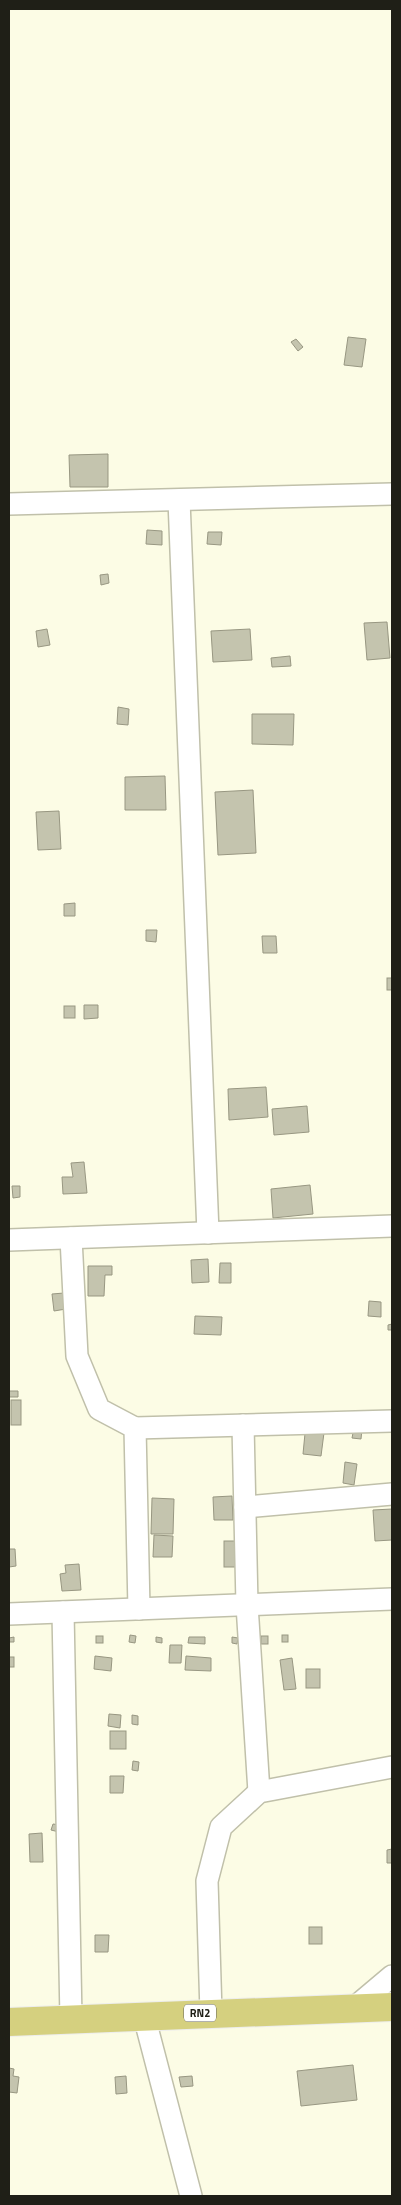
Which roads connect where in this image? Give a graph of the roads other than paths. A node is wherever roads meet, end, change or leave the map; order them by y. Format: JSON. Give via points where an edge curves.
{"nodes":[{"id":1,"x":392,"y":494,"type":"edge"},
{"id":2,"x":179,"y":500,"type":"junction"},
{"id":3,"x":9,"y":504,"type":"edge"},
{"id":4,"x":392,"y":1226,"type":"edge"},
{"id":5,"x":208,"y":1233,"type":"junction"},
{"id":6,"x":71,"y":1238,"type":"junction"},
{"id":7,"x":9,"y":1240,"type":"edge"},
{"id":8,"x":392,"y":1421,"type":"edge"},
{"id":9,"x":243,"y":1425,"type":"junction"},
{"id":10,"x":135,"y":1428,"type":"junction"},
{"id":11,"x":392,"y":1494,"type":"edge"},
{"id":12,"x":245,"y":1507,"type":"junction"},
{"id":13,"x":392,"y":1599,"type":"edge"},
{"id":14,"x":247,"y":1605,"type":"junction"},
{"id":15,"x":139,"y":1609,"type":"junction"},
{"id":16,"x":63,"y":1612,"type":"junction"},
{"id":17,"x":9,"y":1614,"type":"edge"},
{"id":18,"x":392,"y":1767,"type":"edge"},
{"id":19,"x":259,"y":1792,"type":"junction"},
{"id":20,"x":392,"y":1976,"type":"edge"},
{"id":21,"x":392,"y":2007,"type":"edge"},
{"id":22,"x":354,"y":2008,"type":"junction"},
{"id":23,"x":211,"y":2013,"type":"junction"},
{"id":24,"x":144,"y":2016,"type":"junction"},
{"id":25,"x":71,"y":2019,"type":"junction"},
{"id":26,"x":9,"y":2022,"type":"edge"},
{"id":27,"x":191,"y":2196,"type":"edge"}],
"edges":[{"from":1,"to":2,"type":"street"},
{"from":2,"to":3,"type":"street"},
{"from":2,"to":5,"type":"street"},
{"from":4,"to":5,"type":"street"},
{"from":5,"to":6,"type":"street"},
{"from":6,"to":7,"type":"street"},
{"from":6,"to":10,"type":"street","via":[[77,1356],[99,1409]]},
{"from":8,"to":9,"type":"street"},
{"from":9,"to":10,"type":"street"},
{"from":9,"to":12,"type":"street"},
{"from":10,"to":15,"type":"street"},
{"from":11,"to":12,"type":"street"},
{"from":12,"to":14,"type":"street"},
{"from":13,"to":14,"type":"street"},
{"from":14,"to":15,"type":"street"},
{"from":14,"to":19,"type":"street"},
{"from":15,"to":16,"type":"street"},
{"from":16,"to":17,"type":"street"},
{"from":16,"to":25,"type":"street"},
{"from":18,"to":19,"type":"street"},
{"from":19,"to":23,"type":"street","via":[[221,1827],[207,1881]]},
{"from":20,"to":22,"type":"street"},
{"from":21,"to":22,"type":"highway","number":"RN2"},
{"from":22,"to":23,"type":"highway","number":"RN2"},
{"from":23,"to":24,"type":"highway","number":"RN2"},
{"from":24,"to":25,"type":"highway","number":"RN2"},
{"from":24,"to":27,"type":"street"},
{"from":25,"to":26,"type":"highway","number":"RN2"}]}
